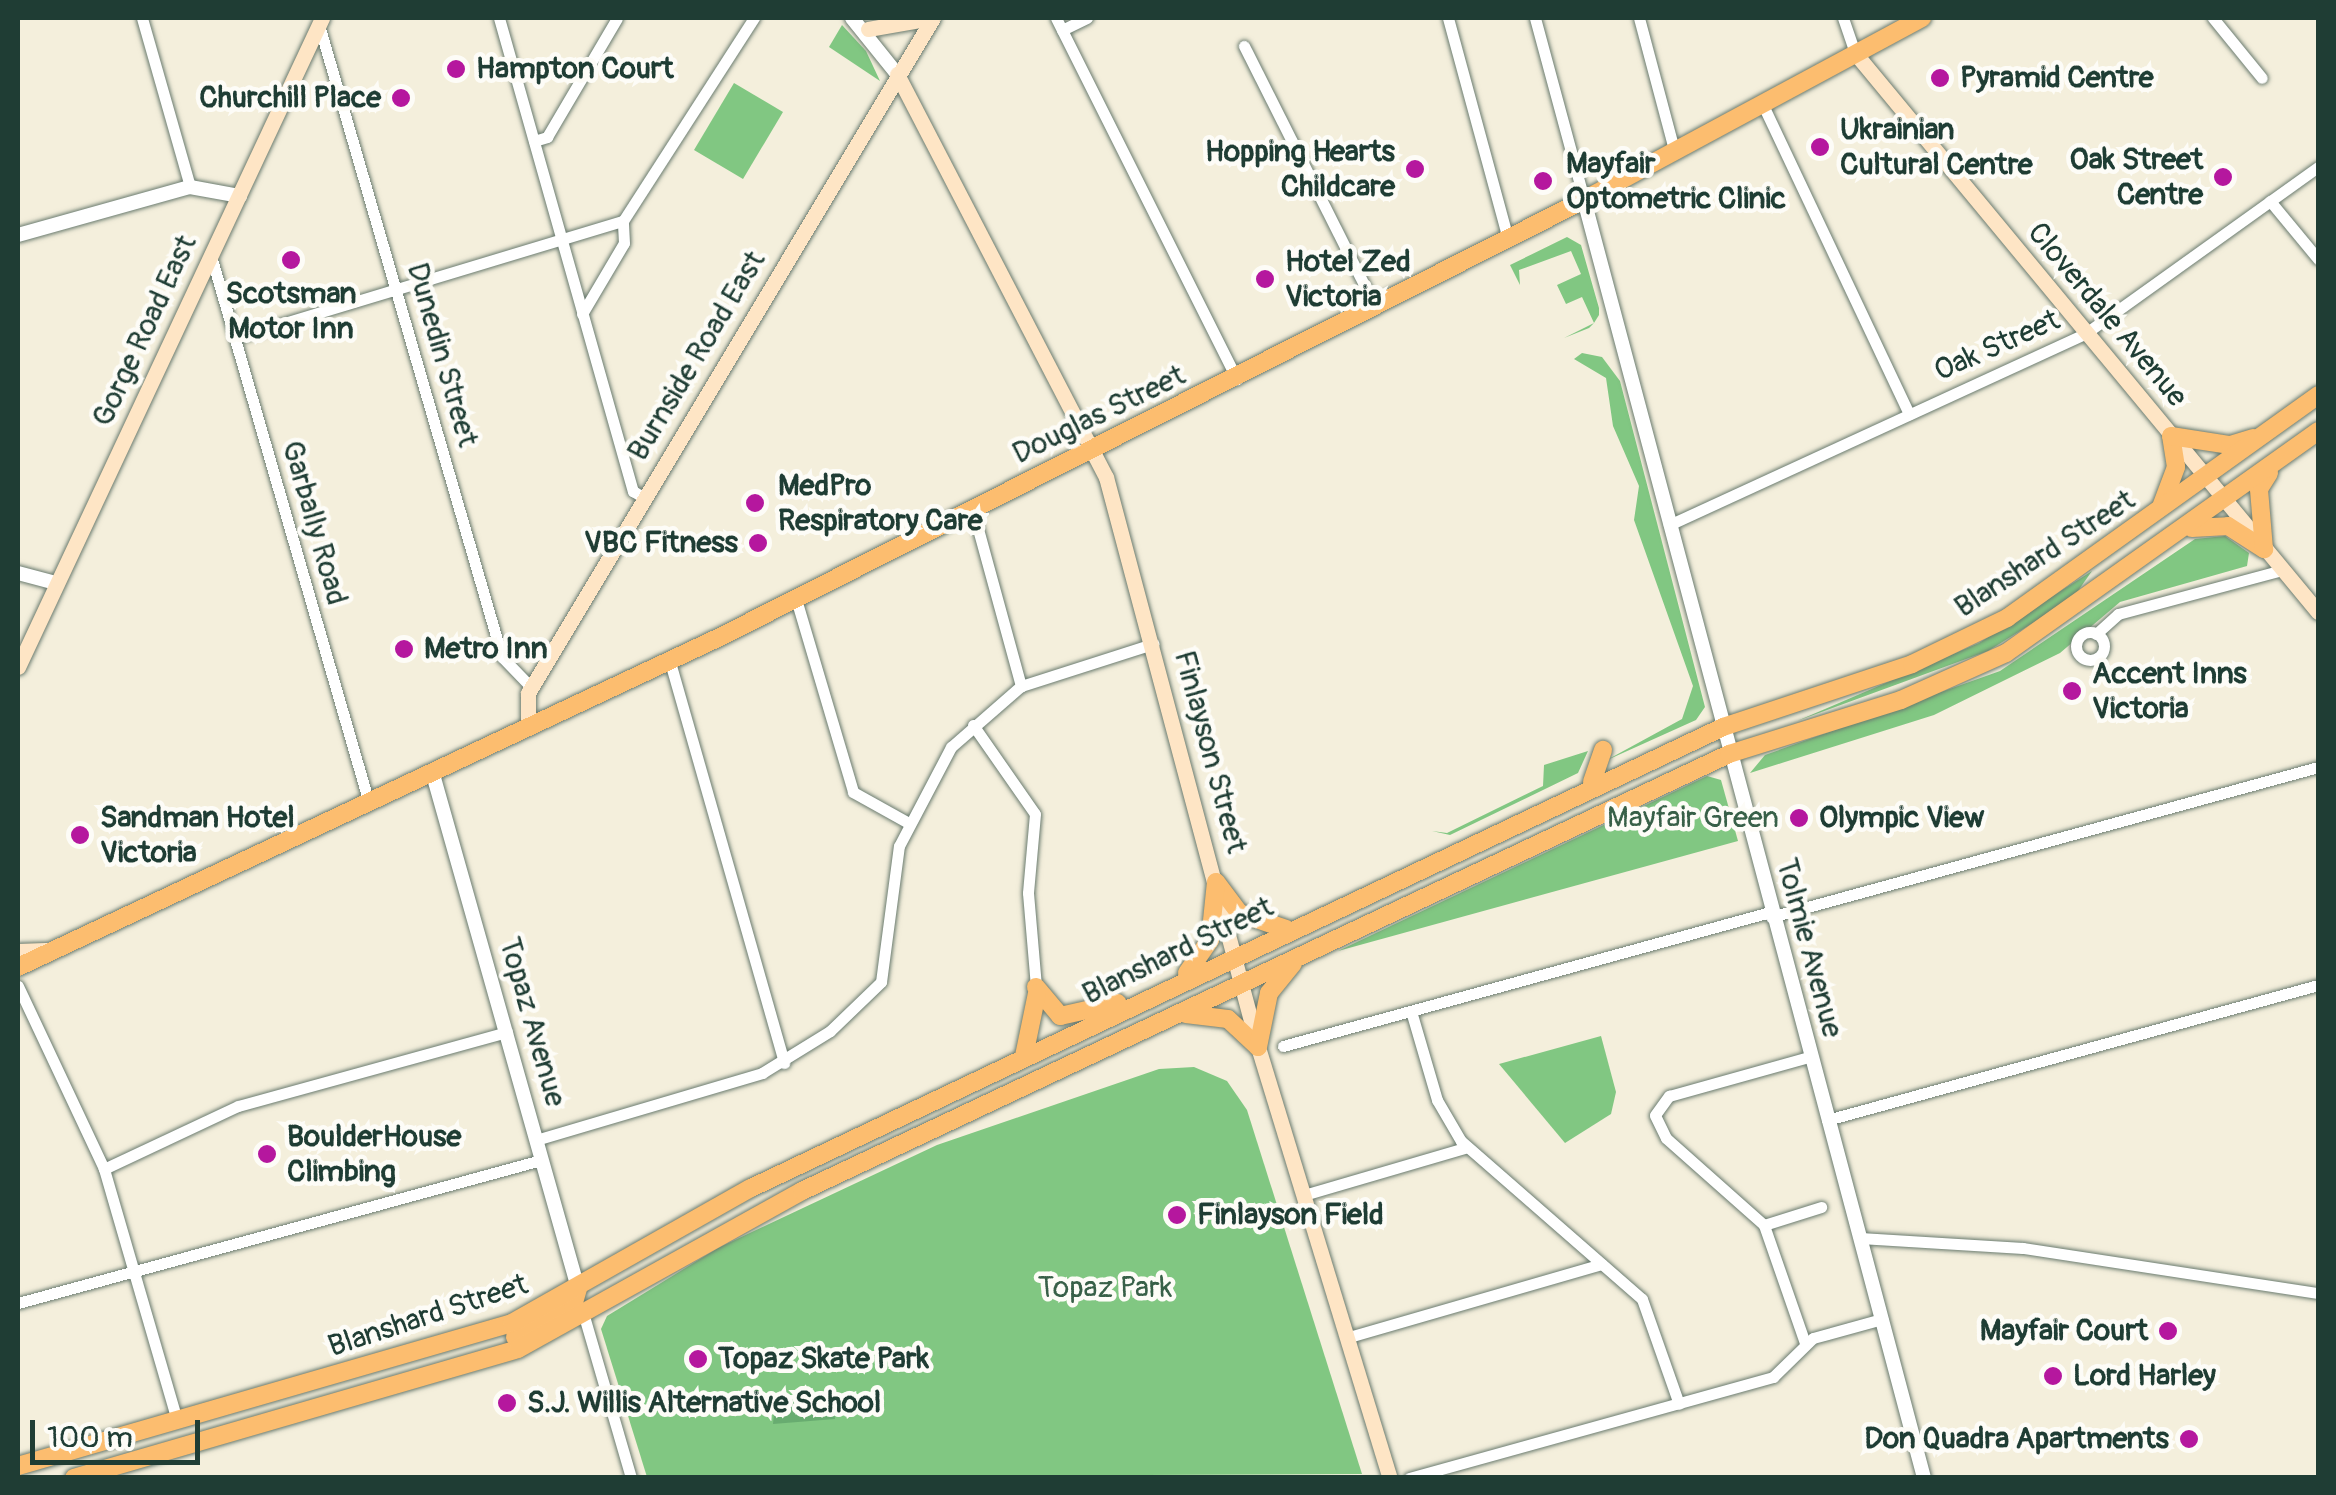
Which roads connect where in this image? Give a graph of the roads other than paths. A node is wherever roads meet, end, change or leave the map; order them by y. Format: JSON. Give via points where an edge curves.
{"nodes":[{"id":1,"x":142,"y":18,"type":"edge"},
{"id":2,"x":498,"y":18,"type":"edge"},
{"id":3,"x":618,"y":18,"type":"edge"},
{"id":4,"x":754,"y":18,"type":"edge"},
{"id":5,"x":852,"y":18,"type":"edge"},
{"id":6,"x":932,"y":18,"type":"edge"},
{"id":7,"x":1056,"y":18,"type":"edge"},
{"id":8,"x":1088,"y":18,"type":"edge"},
{"id":9,"x":1448,"y":18,"type":"edge"},
{"id":10,"x":1535,"y":18,"type":"edge"},
{"id":11,"x":1639,"y":18,"type":"edge"},
{"id":12,"x":1843,"y":18,"type":"edge"},
{"id":13,"x":1922,"y":18,"type":"edge"},
{"id":14,"x":2213,"y":18,"type":"edge"},
{"id":15,"x":321,"y":21,"type":"edge"},
{"id":16,"x":868,"y":29,"type":"junction"},
{"id":17,"x":1062,"y":30,"type":"junction"},
{"id":18,"x":1244,"y":46,"type":"dead end"},
{"id":19,"x":1855,"y":52,"type":"junction"},
{"id":20,"x":897,"y":74,"type":"junction"},
{"id":21,"x":2262,"y":78,"type":"dead end"},
{"id":22,"x":1763,"y":105,"type":"junction"},
{"id":23,"x":534,"y":140,"type":"junction"},
{"id":24,"x":1675,"y":153,"type":"junction"},
{"id":25,"x":2318,"y":167,"type":"edge"},
{"id":26,"x":190,"y":187,"type":"junction"},
{"id":27,"x":240,"y":196,"type":"junction"},
{"id":28,"x":1584,"y":200,"type":"junction"},
{"id":29,"x":2270,"y":201,"type":"junction"},
{"id":30,"x":623,"y":221,"type":"junction"},
{"id":31,"x":18,"y":235,"type":"edge"},
{"id":32,"x":1508,"y":240,"type":"junction"},
{"id":33,"x":563,"y":244,"type":"junction"},
{"id":34,"x":211,"y":256,"type":"junction"},
{"id":35,"x":2318,"y":259,"type":"edge"},
{"id":36,"x":399,"y":292,"type":"junction"},
{"id":37,"x":1375,"y":307,"type":"junction"},
{"id":38,"x":582,"y":314,"type":"junction"},
{"id":39,"x":2086,"y":333,"type":"junction"},
{"id":40,"x":236,"y":338,"type":"junction"},
{"id":41,"x":1237,"y":379,"type":"junction"},
{"id":42,"x":2318,"y":394,"type":"edge"},
{"id":43,"x":1909,"y":414,"type":"junction"},
{"id":44,"x":2318,"y":430,"type":"edge"},
{"id":45,"x":2264,"y":435,"type":"junction"},
{"id":46,"x":2171,"y":436,"type":"junction"},
{"id":47,"x":1093,"y":448,"type":"junction"},
{"id":48,"x":2278,"y":460,"type":"junction"},
{"id":49,"x":2208,"y":476,"type":"junction"},
{"id":50,"x":644,"y":498,"type":"junction"},
{"id":51,"x":2226,"y":499,"type":"junction"},
{"id":52,"x":972,"y":507,"type":"junction"},
{"id":53,"x":2158,"y":512,"type":"junction"},
{"id":54,"x":1669,"y":524,"type":"junction"},
{"id":55,"x":2184,"y":530,"type":"junction"},
{"id":56,"x":2264,"y":549,"type":"junction"},
{"id":57,"x":2282,"y":570,"type":"junction"},
{"id":58,"x":18,"y":573,"type":"edge"},
{"id":59,"x":56,"y":584,"type":"junction"},
{"id":60,"x":796,"y":599,"type":"junction"},
{"id":61,"x":2318,"y":612,"type":"edge"},
{"id":62,"x":2096,"y":634,"type":"dead end"},
{"id":63,"x":1153,"y":644,"type":"junction"},
{"id":64,"x":670,"y":662,"type":"junction"},
{"id":65,"x":18,"y":667,"type":"edge"},
{"id":66,"x":1021,"y":686,"type":"junction"},
{"id":67,"x":531,"y":688,"type":"junction"},
{"id":68,"x":973,"y":726,"type":"junction"},
{"id":69,"x":1723,"y":727,"type":"junction"},
{"id":70,"x":528,"y":728,"type":"junction"},
{"id":71,"x":1603,"y":750,"type":"dead end"},
{"id":72,"x":1729,"y":754,"type":"junction"},
{"id":73,"x":2318,"y":767,"type":"edge"},
{"id":74,"x":432,"y":771,"type":"junction"},
{"id":75,"x":1592,"y":782,"type":"junction"},
{"id":76,"x":369,"y":803,"type":"junction"},
{"id":77,"x":908,"y":822,"type":"junction"},
{"id":78,"x":1216,"y":882,"type":"junction"},
{"id":79,"x":1770,"y":915,"type":"junction"},
{"id":80,"x":1286,"y":930,"type":"junction"},
{"id":81,"x":56,"y":950,"type":"junction"},
{"id":82,"x":18,"y":952,"type":"edge"},
{"id":83,"x":1233,"y":955,"type":"junction"},
{"id":84,"x":1299,"y":956,"type":"junction"},
{"id":85,"x":18,"y":967,"type":"edge"},
{"id":86,"x":1176,"y":982,"type":"junction"},
{"id":87,"x":1241,"y":984,"type":"junction"},
{"id":88,"x":2318,"y":985,"type":"edge"},
{"id":89,"x":18,"y":986,"type":"edge"},
{"id":90,"x":1036,"y":988,"type":"junction"},
{"id":91,"x":1134,"y":1002,"type":"junction"},
{"id":92,"x":1411,"y":1011,"type":"junction"},
{"id":93,"x":1176,"y":1015,"type":"junction"},
{"id":94,"x":507,"y":1032,"type":"junction"},
{"id":95,"x":1282,"y":1046,"type":"dead end"},
{"id":96,"x":1258,"y":1047,"type":"junction"},
{"id":97,"x":1024,"y":1056,"type":"junction"},
{"id":98,"x":1809,"y":1057,"type":"junction"},
{"id":99,"x":784,"y":1063,"type":"junction"},
{"id":100,"x":1827,"y":1120,"type":"junction"},
{"id":101,"x":536,"y":1140,"type":"junction"},
{"id":102,"x":1466,"y":1148,"type":"junction"},
{"id":103,"x":541,"y":1160,"type":"junction"},
{"id":104,"x":104,"y":1169,"type":"junction"},
{"id":105,"x":1304,"y":1195,"type":"junction"},
{"id":106,"x":1821,"y":1207,"type":"dead end"},
{"id":107,"x":1764,"y":1225,"type":"junction"},
{"id":108,"x":1860,"y":1238,"type":"junction"},
{"id":109,"x":1602,"y":1264,"type":"junction"},
{"id":110,"x":138,"y":1270,"type":"junction"},
{"id":111,"x":578,"y":1288,"type":"junction"},
{"id":112,"x":2318,"y":1293,"type":"edge"},
{"id":113,"x":18,"y":1303,"type":"edge"},
{"id":114,"x":584,"y":1316,"type":"junction"},
{"id":115,"x":1882,"y":1319,"type":"junction"},
{"id":116,"x":1349,"y":1337,"type":"junction"},
{"id":117,"x":1805,"y":1343,"type":"junction"},
{"id":118,"x":443,"y":1372,"type":"junction"},
{"id":119,"x":1680,"y":1404,"type":"junction"},
{"id":120,"x":177,"y":1420,"type":"junction"},
{"id":121,"x":18,"y":1465,"type":"edge"},
{"id":122,"x":22,"y":1478,"type":"edge"},
{"id":123,"x":74,"y":1478,"type":"edge"},
{"id":124,"x":630,"y":1478,"type":"edge"},
{"id":125,"x":1390,"y":1478,"type":"edge"},
{"id":126,"x":1409,"y":1478,"type":"edge"},
{"id":127,"x":1924,"y":1478,"type":"edge"}],
"edges":[{"from":1,"to":26,"type":"street"},
{"from":2,"to":23,"type":"street"},
{"from":3,"to":23,"type":"street","via":[[546,137]]},
{"from":4,"to":30,"type":"street"},
{"from":5,"to":16,"type":"street"},
{"from":6,"to":16,"type":"main road"},
{"from":6,"to":20,"type":"main road","name":"Burnside Road East"},
{"from":7,"to":17,"type":"street"},
{"from":8,"to":17,"type":"street"},
{"from":9,"to":32,"type":"street"},
{"from":10,"to":28,"type":"street"},
{"from":11,"to":24,"type":"street"},
{"from":12,"to":19,"type":"street"},
{"from":13,"to":19,"type":"main road","name":"Douglas Street"},
{"from":14,"to":21,"type":"street"},
{"from":15,"to":27,"type":"main road","name":"Gorge Road East"},
{"from":15,"to":36,"type":"street","name":"Dunedin Street"},
{"from":16,"to":20,"type":"street"},
{"from":17,"to":41,"type":"street"},
{"from":18,"to":37,"type":"street"},
{"from":19,"to":22,"type":"main road","name":"Douglas Street"},
{"from":19,"to":39,"type":"main road","name":"Cloverdale Avenue"},
{"from":20,"to":47,"type":"main road","name":"Finlayson Street"},
{"from":20,"to":50,"type":"main road","name":"Burnside Road East"},
{"from":22,"to":24,"type":"main road","name":"Douglas Street"},
{"from":22,"to":43,"type":"street"},
{"from":23,"to":33,"type":"street"},
{"from":24,"to":28,"type":"main road","name":"Douglas Street"},
{"from":25,"to":29,"type":"street","name":"Oak Street"},
{"from":26,"to":27,"type":"street"},
{"from":26,"to":31,"type":"street"},
{"from":27,"to":34,"type":"main road","name":"Gorge Road East"},
{"from":28,"to":32,"type":"main road","name":"Douglas Street"},
{"from":28,"to":54,"type":"street","name":"Tolmie Avenue"},
{"from":29,"to":35,"type":"street"},
{"from":29,"to":39,"type":"street","name":"Oak Street"},
{"from":30,"to":33,"type":"street"},
{"from":30,"to":38,"type":"street","via":[[624,243]]},
{"from":32,"to":37,"type":"main road","name":"Douglas Street"},
{"from":33,"to":36,"type":"street"},
{"from":33,"to":38,"type":"street"},
{"from":34,"to":40,"type":"street","name":"Garbally Road"},
{"from":34,"to":59,"type":"main road","name":"Gorge Road East"},
{"from":36,"to":40,"type":"street"},
{"from":36,"to":67,"type":"street","name":"Dunedin Street","via":[[502,657]]},
{"from":37,"to":41,"type":"main road","name":"Douglas Street"},
{"from":38,"to":50,"type":"street","via":[[633,491]]},
{"from":39,"to":43,"type":"street","name":"Oak Street"},
{"from":39,"to":46,"type":"main road","name":"Cloverdale Avenue"},
{"from":40,"to":76,"type":"street","name":"Garbally Road"},
{"from":41,"to":47,"type":"main road","name":"Douglas Street"},
{"from":42,"to":45,"type":"main road","name":"Blanshard Street"},
{"from":43,"to":54,"type":"street","name":"Oak Street"},
{"from":44,"to":48,"type":"main road","name":"Blanshard Street"},
{"from":45,"to":46,"type":"main road","via":[[2230,445]]},
{"from":45,"to":49,"type":"main road","name":"Blanshard Street"},
{"from":46,"to":49,"type":"main road","name":"Cloverdale Avenue"},
{"from":46,"to":53,"type":"main road","via":[[2176,467]]},
{"from":47,"to":52,"type":"main road","name":"Douglas Street"},
{"from":47,"to":63,"type":"main road","name":"Finlayson Street"},
{"from":48,"to":51,"type":"main road","name":"Blanshard Street"},
{"from":48,"to":56,"type":"main road","via":[[2259,489]]},
{"from":49,"to":51,"type":"main road","name":"Cloverdale Avenue"},
{"from":49,"to":53,"type":"main road","name":"Blanshard Street"},
{"from":50,"to":67,"type":"main road","name":"Burnside Road East"},
{"from":51,"to":55,"type":"main road","name":"Blanshard Street"},
{"from":51,"to":56,"type":"main road","name":"Cloverdale Avenue"},
{"from":52,"to":60,"type":"main road","name":"Douglas Street"},
{"from":52,"to":66,"type":"street"},
{"from":53,"to":69,"type":"main road","name":"Blanshard Street","via":[[1973,636]]},
{"from":54,"to":69,"type":"street","name":"Tolmie Avenue"},
{"from":55,"to":56,"type":"main road","via":[[2228,526]]},
{"from":55,"to":72,"type":"main road","name":"Blanshard Street","via":[[2046,630],[1966,673]]},
{"from":56,"to":57,"type":"main road","name":"Cloverdale Avenue"},
{"from":57,"to":61,"type":"main road","name":"Cloverdale Avenue"},
{"from":57,"to":62,"type":"street","via":[[2118,614]]},
{"from":58,"to":59,"type":"street"},
{"from":59,"to":65,"type":"main road","name":"Gorge Road East"},
{"from":60,"to":64,"type":"main road","name":"Douglas Street"},
{"from":60,"to":77,"type":"street","via":[[853,792]]},
{"from":63,"to":66,"type":"street"},
{"from":63,"to":78,"type":"main road","name":"Finlayson Street"},
{"from":64,"to":70,"type":"main road","name":"Douglas Street"},
{"from":64,"to":99,"type":"street"},
{"from":66,"to":68,"type":"street"},
{"from":67,"to":70,"type":"main road","name":"Burnside Road East"},
{"from":68,"to":77,"type":"street"},
{"from":68,"to":90,"type":"street","via":[[1035,814]]},
{"from":69,"to":72,"type":"street","name":"Tolmie Avenue"},
{"from":69,"to":75,"type":"main road","name":"Blanshard Street"},
{"from":70,"to":74,"type":"main road","name":"Douglas Street"},
{"from":71,"to":75,"type":"main road"},
{"from":72,"to":79,"type":"street","name":"Tolmie Avenue"},
{"from":72,"to":84,"type":"main road","name":"Blanshard Street"},
{"from":73,"to":79,"type":"street"},
{"from":74,"to":76,"type":"main road","name":"Douglas Street"},
{"from":74,"to":94,"type":"street","name":"Topaz Avenue"},
{"from":75,"to":80,"type":"main road","name":"Blanshard Street"},
{"from":76,"to":81,"type":"main road","name":"Douglas Street"},
{"from":77,"to":99,"type":"street","via":[[881,982]]},
{"from":78,"to":80,"type":"main road","via":[[1253,922]]},
{"from":78,"to":83,"type":"main road","name":"Finlayson Street"},
{"from":78,"to":86,"type":"main road","via":[[1207,947]]},
{"from":79,"to":92,"type":"street"},
{"from":79,"to":98,"type":"street","name":"Tolmie Avenue"},
{"from":80,"to":83,"type":"main road","name":"Blanshard Street"},
{"from":81,"to":82,"type":"main road"},
{"from":81,"to":85,"type":"main road","name":"Douglas Street"},
{"from":83,"to":86,"type":"main road","name":"Blanshard Street"},
{"from":83,"to":87,"type":"main road","name":"Finlayson Street"},
{"from":84,"to":87,"type":"main road","name":"Blanshard Street"},
{"from":84,"to":96,"type":"main road","via":[[1270,993]]},
{"from":86,"to":91,"type":"main road","name":"Blanshard Street"},
{"from":87,"to":93,"type":"main road","name":"Blanshard Street"},
{"from":87,"to":96,"type":"main road","name":"Finlayson Street"},
{"from":88,"to":100,"type":"street"},
{"from":89,"to":104,"type":"street"},
{"from":90,"to":91,"type":"main road","via":[[1060,1016]]},
{"from":90,"to":97,"type":"main road"},
{"from":91,"to":97,"type":"main road","name":"Blanshard Street"},
{"from":92,"to":95,"type":"street"},
{"from":92,"to":102,"type":"street","via":[[1437,1100]]},
{"from":93,"to":96,"type":"main road","via":[[1228,1019]]},
{"from":93,"to":114,"type":"main road","name":"Blanshard Street","via":[[735,1226]]},
{"from":94,"to":101,"type":"street","name":"Topaz Avenue"},
{"from":94,"to":104,"type":"street","via":[[238,1106]]},
{"from":96,"to":105,"type":"main road","name":"Finlayson Street"},
{"from":97,"to":111,"type":"main road","name":"Blanshard Street","via":[[751,1188]]},
{"from":98,"to":100,"type":"street","name":"Tolmie Avenue"},
{"from":98,"to":107,"type":"street","via":[[1669,1096],[1656,1108],[1666,1138]]},
{"from":99,"to":101,"type":"street"},
{"from":100,"to":108,"type":"street","name":"Tolmie Avenue"},
{"from":101,"to":103,"type":"street","name":"Topaz Avenue"},
{"from":102,"to":105,"type":"street"},
{"from":102,"to":109,"type":"street"},
{"from":103,"to":110,"type":"street"},
{"from":103,"to":111,"type":"street","name":"Topaz Avenue"},
{"from":104,"to":110,"type":"street"},
{"from":105,"to":116,"type":"main road","name":"Finlayson Street"},
{"from":106,"to":107,"type":"street"},
{"from":107,"to":117,"type":"street"},
{"from":108,"to":112,"type":"street","via":[[2022,1248]]},
{"from":108,"to":115,"type":"street","name":"Tolmie Avenue"},
{"from":109,"to":116,"type":"street"},
{"from":109,"to":119,"type":"street","via":[[1652,1317]]},
{"from":110,"to":113,"type":"street"},
{"from":110,"to":120,"type":"street"},
{"from":111,"to":118,"type":"main road","via":[[573,1306]]},
{"from":111,"to":120,"type":"main road","name":"Blanshard Street","via":[[482,1334]]},
{"from":114,"to":118,"type":"main road","name":"Blanshard Street"},
{"from":114,"to":124,"type":"street"},
{"from":115,"to":117,"type":"street"},
{"from":115,"to":127,"type":"street","name":"Tolmie Avenue"},
{"from":116,"to":125,"type":"main road","name":"Finlayson Street"},
{"from":117,"to":119,"type":"street","via":[[1773,1377]]},
{"from":118,"to":123,"type":"main road","name":"Blanshard Street"},
{"from":119,"to":126,"type":"street"},
{"from":120,"to":121,"type":"main road","name":"Blanshard Street"},
{"from":121,"to":122,"type":"main road"}]}
